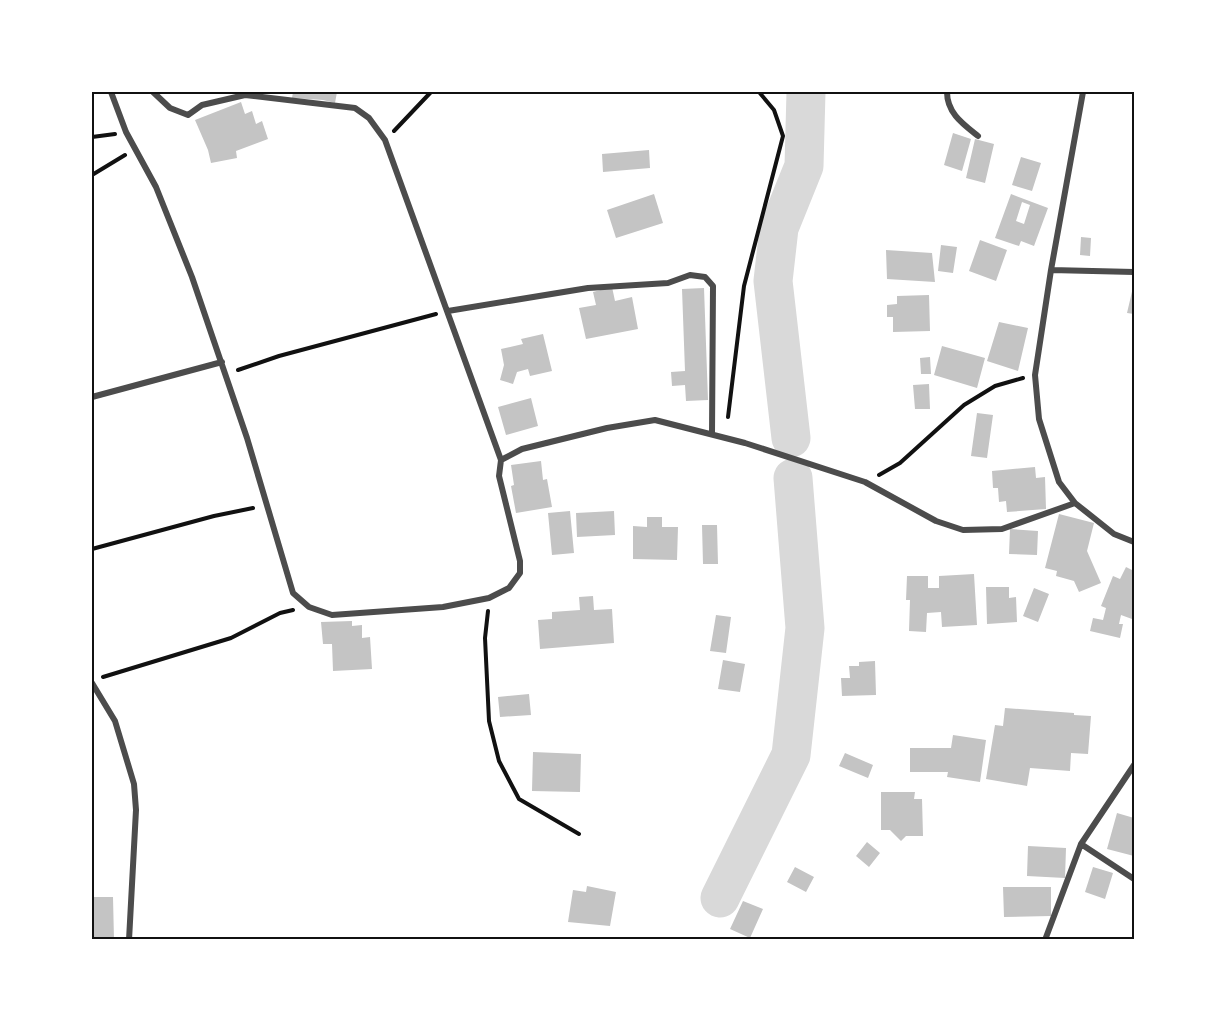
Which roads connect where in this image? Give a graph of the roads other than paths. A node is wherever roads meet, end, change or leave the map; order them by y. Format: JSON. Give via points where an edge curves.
{"nodes":[{"id":1,"x":111,"y":92,"type":"edge"},
{"id":2,"x":153,"y":92,"type":"edge"},
{"id":3,"x":947,"y":92,"type":"edge"},
{"id":4,"x":1083,"y":92,"type":"edge"},
{"id":5,"x":978,"y":136,"type":"dead end"},
{"id":6,"x":1051,"y":270,"type":"junction"},
{"id":7,"x":1134,"y":272,"type":"edge"},
{"id":8,"x":448,"y":311,"type":"junction"},
{"id":9,"x":222,"y":362,"type":"junction"},
{"id":10,"x":92,"y":397,"type":"edge"},
{"id":11,"x":712,"y":434,"type":"junction"},
{"id":12,"x":501,"y":460,"type":"junction"},
{"id":13,"x":1075,"y":503,"type":"junction"},
{"id":14,"x":1134,"y":542,"type":"edge"},
{"id":15,"x":92,"y":683,"type":"edge"},
{"id":16,"x":1134,"y":765,"type":"edge"},
{"id":17,"x":1081,"y":844,"type":"junction"},
{"id":18,"x":1134,"y":879,"type":"edge"},
{"id":19,"x":129,"y":939,"type":"edge"},
{"id":20,"x":1045,"y":939,"type":"edge"}],
"edges":[{"from":1,"to":9,"type":"street","via":[[126,132],[156,187]]},
{"from":2,"to":8,"type":"street","via":[[170,108],[188,116],[202,105],[245,95],[355,108],[369,118],[385,140]]},
{"from":3,"to":5,"type":"street","via":[[949,107],[956,118]]},
{"from":4,"to":6,"type":"street"},
{"from":6,"to":7,"type":"street"},
{"from":6,"to":13,"type":"street","via":[[1035,375],[1039,419],[1059,482]]},
{"from":8,"to":11,"type":"street","via":[[588,288],[668,284],[690,275],[705,277],[713,286]]},
{"from":8,"to":12,"type":"street"},
{"from":9,"to":10,"type":"street"},
{"from":9,"to":12,"type":"street","via":[[293,593],[309,608],[332,615],[443,607],[489,598],[509,588],[520,573],[520,561],[499,476]]},
{"from":11,"to":12,"type":"street","via":[[655,420],[522,449]]},
{"from":11,"to":13,"type":"street","via":[[865,482],[936,521],[963,530],[1002,529]]},
{"from":13,"to":14,"type":"street","via":[[1114,534]]},
{"from":15,"to":19,"type":"street","via":[[115,721],[134,784]]},
{"from":16,"to":17,"type":"street"},
{"from":17,"to":18,"type":"street"},
{"from":17,"to":20,"type":"street"}]}
